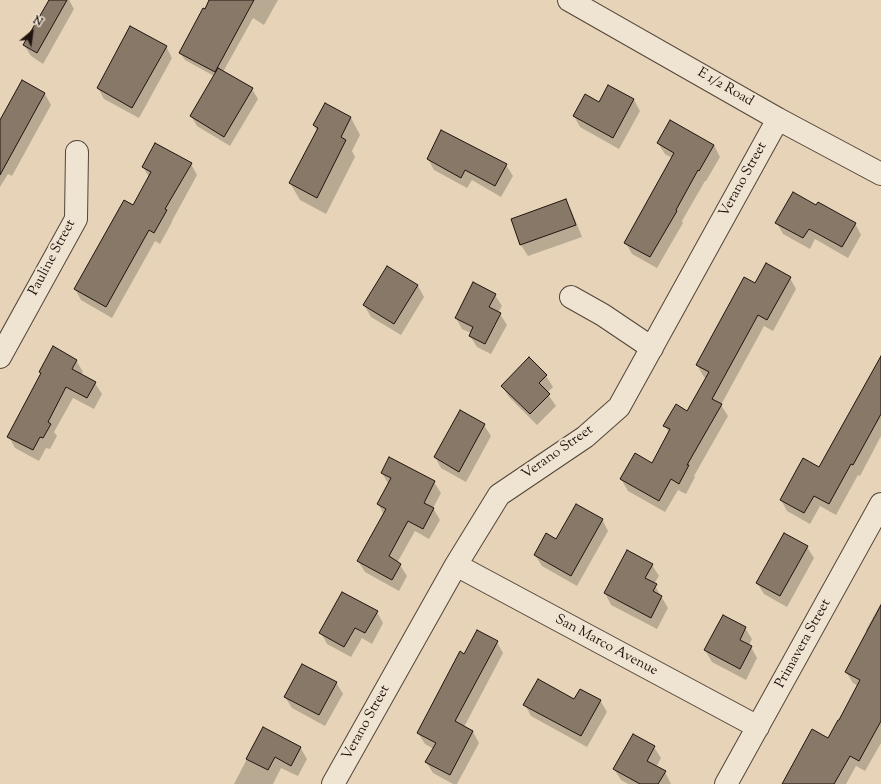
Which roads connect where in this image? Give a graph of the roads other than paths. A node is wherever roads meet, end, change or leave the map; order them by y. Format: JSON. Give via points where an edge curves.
{"nodes":[{"id":1,"x":583,"y":3,"type":"edge"},
{"id":2,"x":778,"y":119,"type":"junction"},
{"id":3,"x":77,"y":152,"type":"dead end"},
{"id":4,"x":881,"y":174,"type":"edge"},
{"id":5,"x":571,"y":297,"type":"dead end"},
{"id":6,"x":652,"y":348,"type":"junction"},
{"id":7,"x":0,"y":357,"type":"edge"},
{"id":8,"x":881,"y":504,"type":"edge"},
{"id":9,"x":456,"y":565,"type":"junction"},
{"id":10,"x":758,"y":727,"type":"junction"},
{"id":11,"x":333,"y":784,"type":"edge"},
{"id":12,"x":726,"y":784,"type":"edge"}],
"edges":[{"from":1,"to":2,"type":"street","name":"E 1/2 Road"},
{"from":2,"to":4,"type":"street","name":"E 1/2 Road"},
{"from":2,"to":6,"type":"street","name":"Verano Street"},
{"from":3,"to":7,"type":"street","name":"Pauline Street","via":[[76,219]]},
{"from":5,"to":6,"type":"street"},
{"from":6,"to":9,"type":"street","name":"Verano Street","via":[[619,407],[585,437],[499,495]]},
{"from":8,"to":10,"type":"street","name":"Primavera Street"},
{"from":9,"to":10,"type":"street","name":"San Marco Avenue"},
{"from":9,"to":11,"type":"street","name":"Verano Street"},
{"from":10,"to":12,"type":"street","name":"Primavera Street"}]}
